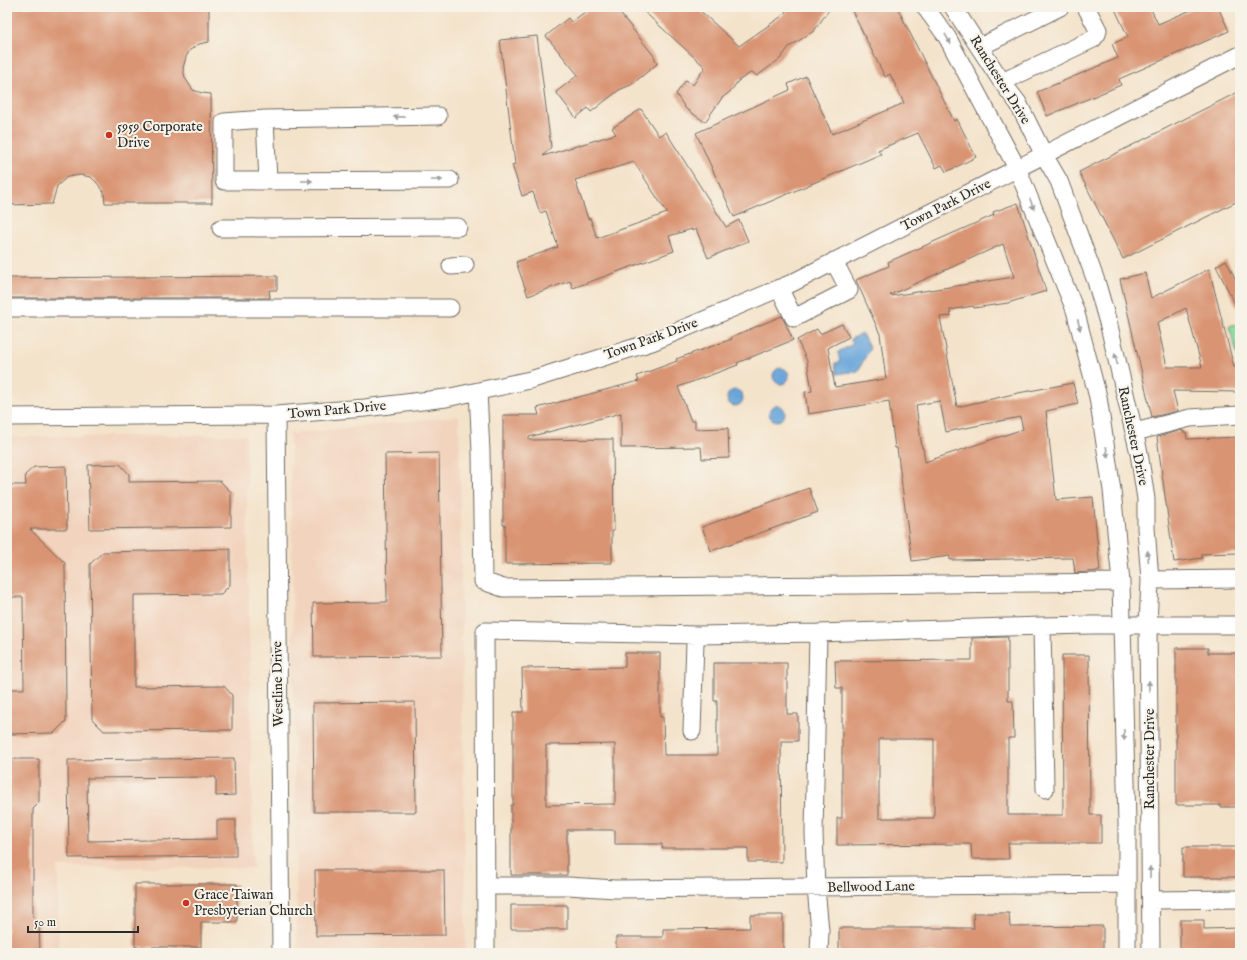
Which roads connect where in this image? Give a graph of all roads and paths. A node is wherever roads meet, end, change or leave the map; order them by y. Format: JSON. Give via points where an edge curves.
{"nodes":[{"id":1,"x":925,"y":7,"type":"edge"},
{"id":2,"x":953,"y":7,"type":"edge"},
{"id":3,"x":1060,"y":7,"type":"edge"},
{"id":4,"x":1086,"y":7,"type":"edge"},
{"id":5,"x":980,"y":47,"type":"junction"},
{"id":6,"x":1240,"y":55,"type":"edge"},
{"id":7,"x":1002,"y":82,"type":"junction"},
{"id":8,"x":438,"y":116,"type":"dead end"},
{"id":9,"x":265,"y":118,"type":"junction"},
{"id":10,"x":1044,"y":155,"type":"junction"},
{"id":11,"x":1017,"y":168,"type":"junction"},
{"id":12,"x":450,"y":180,"type":"dead end"},
{"id":13,"x":268,"y":181,"type":"junction"},
{"id":14,"x":458,"y":227,"type":"dead end"},
{"id":15,"x":221,"y":228,"type":"dead end"},
{"id":16,"x":834,"y":261,"type":"junction"},
{"id":17,"x":779,"y":288,"type":"junction"},
{"id":18,"x":7,"y":308,"type":"edge"},
{"id":19,"x":450,"y":308,"type":"dead end"},
{"id":20,"x":1123,"y":389,"type":"junction"},
{"id":21,"x":478,"y":391,"type":"junction"},
{"id":22,"x":1098,"y":397,"type":"junction"},
{"id":23,"x":276,"y":415,"type":"junction"},
{"id":24,"x":1240,"y":416,"type":"edge"},
{"id":25,"x":7,"y":417,"type":"edge"},
{"id":26,"x":1134,"y":432,"type":"junction"},
{"id":27,"x":1240,"y":579,"type":"edge"},
{"id":28,"x":1150,"y":580,"type":"junction"},
{"id":29,"x":1121,"y":582,"type":"junction"},
{"id":30,"x":1121,"y":625,"type":"junction"},
{"id":31,"x":1148,"y":625,"type":"junction"},
{"id":32,"x":1240,"y":625,"type":"edge"},
{"id":33,"x":1042,"y":626,"type":"junction"},
{"id":34,"x":818,"y":633,"type":"junction"},
{"id":35,"x":698,"y":635,"type":"junction"},
{"id":36,"x":692,"y":731,"type":"dead end"},
{"id":37,"x":1045,"y":789,"type":"dead end"},
{"id":38,"x":1127,"y":824,"type":"junction"},
{"id":39,"x":1150,"y":824,"type":"junction"},
{"id":40,"x":1127,"y":884,"type":"junction"},
{"id":41,"x":486,"y":886,"type":"junction"},
{"id":42,"x":816,"y":888,"type":"junction"},
{"id":43,"x":1240,"y":898,"type":"edge"},
{"id":44,"x":1151,"y":900,"type":"junction"},
{"id":45,"x":281,"y":953,"type":"edge"},
{"id":46,"x":486,"y":953,"type":"edge"},
{"id":47,"x":820,"y":953,"type":"edge"},
{"id":48,"x":1127,"y":953,"type":"edge"},
{"id":49,"x":1151,"y":953,"type":"edge"}],
"edges":[{"from":1,"to":11,"type":"street","name":"Ranchester Drive","one_way":true,"via":[[947,37]]},
{"from":2,"to":5,"type":"street","name":"Ranchester Drive"},
{"from":3,"to":5,"type":"street"},
{"from":4,"to":7,"type":"street","via":[[1098,30],[1093,39]]},
{"from":5,"to":7,"type":"street","name":"Ranchester Drive"},
{"from":6,"to":10,"type":"street","name":"Town Park Drive"},
{"from":7,"to":10,"type":"street","name":"Ranchester Drive","via":[[1018,103]]},
{"from":8,"to":9,"type":"street","one_way":true},
{"from":9,"to":13,"type":"street"},
{"from":9,"to":13,"type":"street","via":[[224,122],[224,181]]},
{"from":10,"to":11,"type":"street","name":"Town Park Drive"},
{"from":20,"to":10,"type":"street","name":"Ranchester Drive","one_way":true,"via":[[1096,281],[1059,181]]},
{"from":11,"to":16,"type":"street","name":"Town Park Drive"},
{"from":11,"to":22,"type":"street","name":"Ranchester Drive","one_way":true,"via":[[1075,310]]},
{"from":13,"to":12,"type":"street","one_way":true},
{"from":14,"to":15,"type":"street"},
{"from":16,"to":17,"type":"street","name":"Town Park Drive"},
{"from":16,"to":17,"type":"street","via":[[849,290],[794,318]]},
{"from":17,"to":21,"type":"street","name":"Town Park Drive","via":[[652,342],[530,380]]},
{"from":18,"to":19,"type":"street"},
{"from":20,"to":22,"type":"street"},
{"from":20,"to":26,"type":"street","name":"Ranchester Drive"},
{"from":21,"to":23,"type":"street","name":"Town Park Drive","via":[[446,398],[365,408]]},
{"from":21,"to":29,"type":"street","via":[[483,581],[503,588]]},
{"from":22,"to":29,"type":"street","name":"Ranchester Drive","one_way":true,"via":[[1112,490]]},
{"from":23,"to":25,"type":"street","name":"Town Park Drive"},
{"from":23,"to":45,"type":"street","name":"Westline Drive"},
{"from":24,"to":26,"type":"street","via":[[1190,418]]},
{"from":28,"to":26,"type":"street","name":"Ranchester Drive","one_way":true,"via":[[1146,499]]},
{"from":27,"to":28,"type":"street"},
{"from":28,"to":31,"type":"street","name":"Ranchester Drive"},
{"from":29,"to":30,"type":"street","name":"Ranchester Drive"},
{"from":30,"to":31,"type":"street"},
{"from":30,"to":33,"type":"street"},
{"from":30,"to":38,"type":"street","name":"Ranchester Drive","one_way":true},
{"from":31,"to":32,"type":"street"},
{"from":39,"to":31,"type":"street","name":"Ranchester Drive","one_way":true},
{"from":33,"to":34,"type":"street"},
{"from":33,"to":37,"type":"street"},
{"from":34,"to":35,"type":"street"},
{"from":34,"to":42,"type":"street","via":[[814,833]]},
{"from":35,"to":36,"type":"street","via":[[695,642]]},
{"from":35,"to":41,"type":"street","via":[[485,631]]},
{"from":38,"to":39,"type":"street"},
{"from":38,"to":40,"type":"street","name":"Ranchester Drive"},
{"from":44,"to":39,"type":"street","name":"Ranchester Drive","one_way":true},
{"from":40,"to":42,"type":"street","name":"Bellwood Lane"},
{"from":40,"to":48,"type":"street","name":"Ranchester Drive"},
{"from":41,"to":42,"type":"street","name":"Bellwood Lane","via":[[615,889]]},
{"from":41,"to":46,"type":"street"},
{"from":42,"to":47,"type":"street"},
{"from":43,"to":44,"type":"street"},
{"from":44,"to":49,"type":"street","name":"Ranchester Drive"}]}
